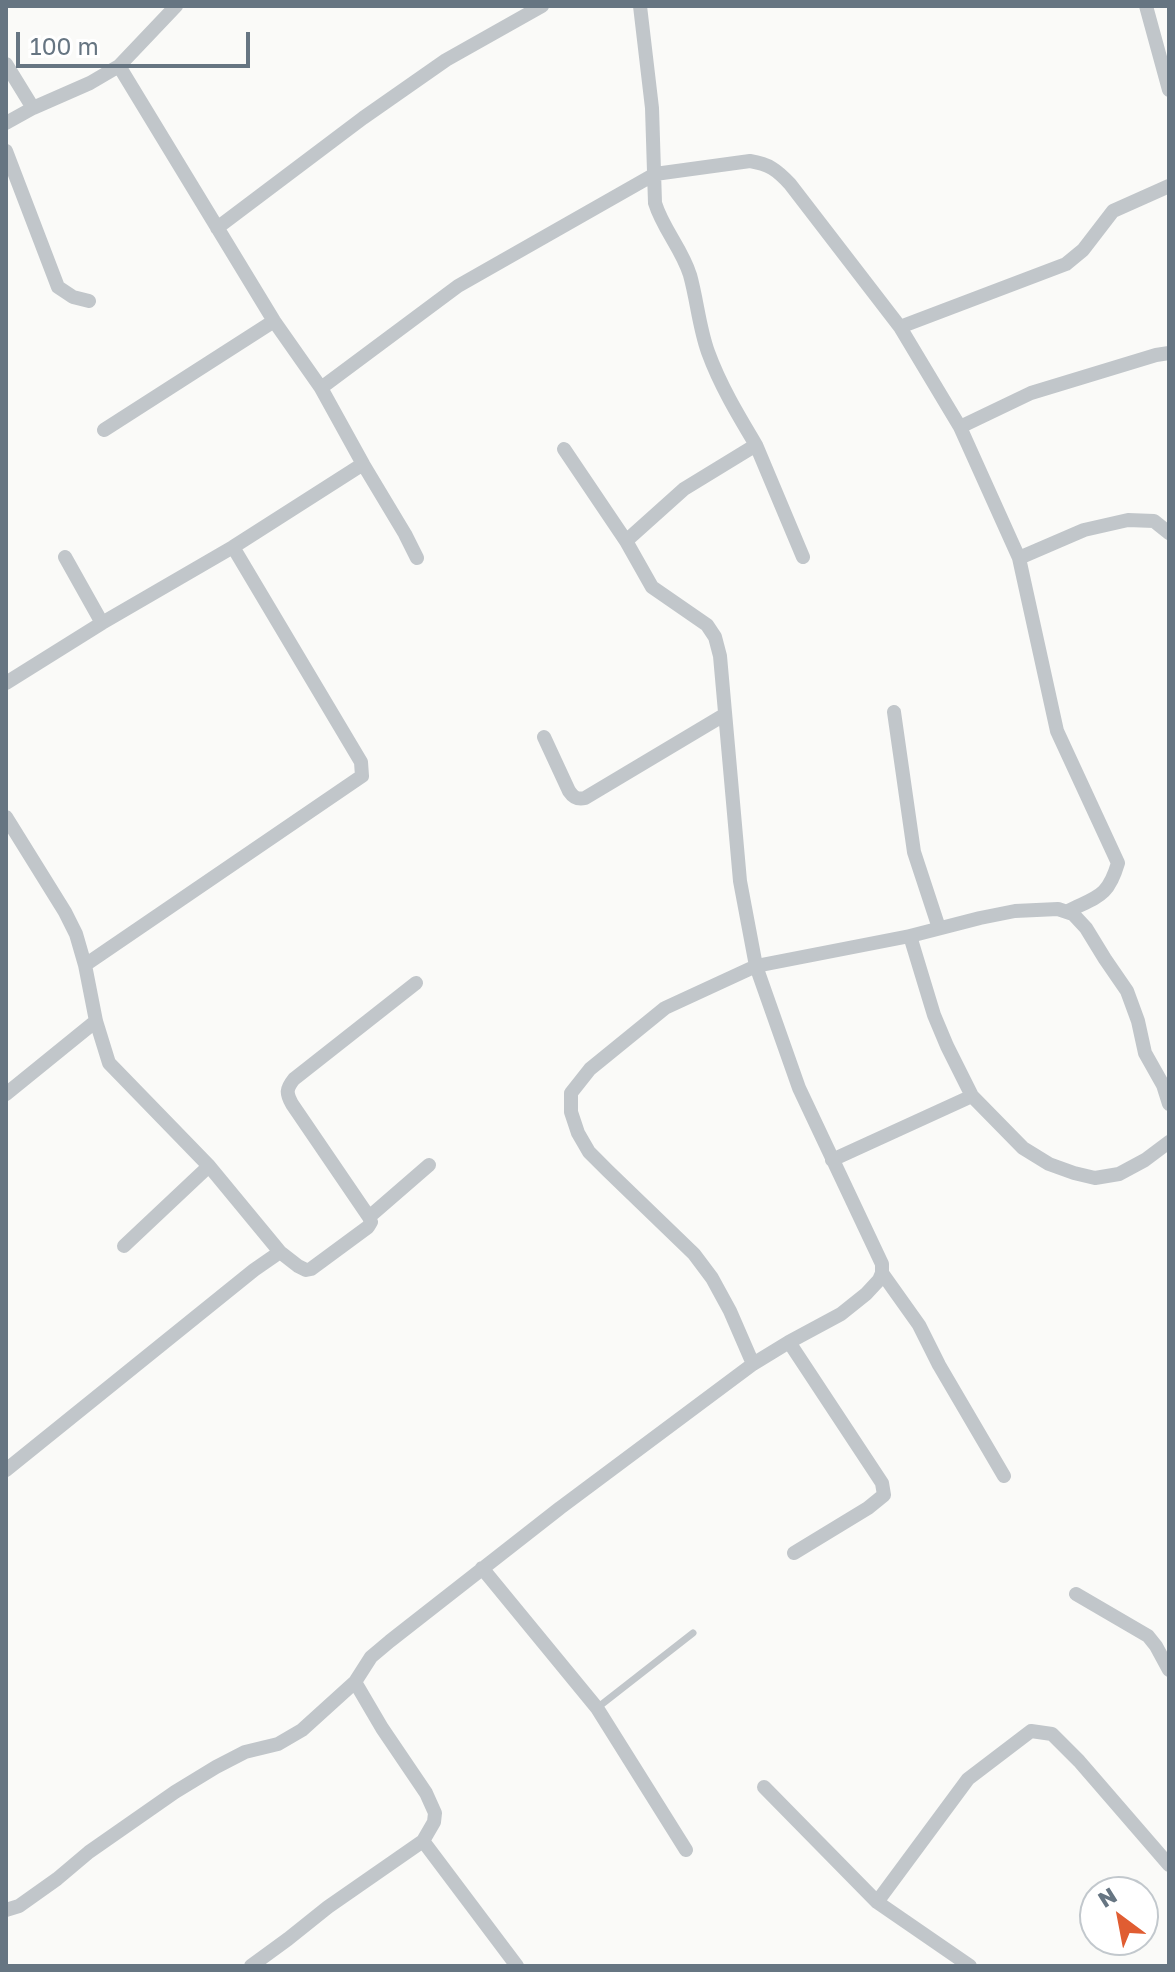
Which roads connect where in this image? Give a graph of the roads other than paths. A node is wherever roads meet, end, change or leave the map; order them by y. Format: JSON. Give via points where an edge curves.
{"nodes":[{"id":1,"x":176,"y":6,"type":"edge"},
{"id":2,"x":542,"y":6,"type":"edge"},
{"id":3,"x":640,"y":6,"type":"edge"},
{"id":4,"x":1146,"y":6,"type":"edge"},
{"id":5,"x":6,"y":64,"type":"edge"},
{"id":6,"x":119,"y":66,"type":"junction"},
{"id":7,"x":1169,"y":90,"type":"edge"},
{"id":8,"x":33,"y":108,"type":"junction"},
{"id":9,"x":6,"y":123,"type":"edge"},
{"id":10,"x":6,"y":151,"type":"edge"},
{"id":11,"x":655,"y":174,"type":"junction"},
{"id":12,"x":1169,"y":186,"type":"edge"},
{"id":13,"x":217,"y":228,"type":"junction"},
{"id":14,"x":89,"y":301,"type":"dead end"},
{"id":15,"x":274,"y":321,"type":"junction"},
{"id":16,"x":900,"y":327,"type":"junction"},
{"id":17,"x":1169,"y":353,"type":"edge"},
{"id":18,"x":321,"y":388,"type":"junction"},
{"id":19,"x":960,"y":427,"type":"junction"},
{"id":20,"x":104,"y":430,"type":"dead end"},
{"id":21,"x":756,"y":445,"type":"junction"},
{"id":22,"x":564,"y":449,"type":"dead end"},
{"id":23,"x":363,"y":464,"type":"junction"},
{"id":24,"x":1169,"y":533,"type":"edge"},
{"id":25,"x":626,"y":541,"type":"junction"},
{"id":26,"x":233,"y":547,"type":"junction"},
{"id":27,"x":65,"y":557,"type":"dead end"},
{"id":28,"x":803,"y":557,"type":"dead end"},
{"id":29,"x":417,"y":558,"type":"dead end"},
{"id":30,"x":1019,"y":558,"type":"junction"},
{"id":31,"x":102,"y":623,"type":"junction"},
{"id":32,"x":6,"y":683,"type":"edge"},
{"id":33,"x":894,"y":712,"type":"dead end"},
{"id":34,"x":724,"y":715,"type":"junction"},
{"id":35,"x":544,"y":737,"type":"dead end"},
{"id":36,"x":6,"y":817,"type":"edge"},
{"id":37,"x":1068,"y":911,"type":"junction"},
{"id":38,"x":939,"y":928,"type":"junction"},
{"id":39,"x":910,"y":936,"type":"junction"},
{"id":40,"x":85,"y":965,"type":"junction"},
{"id":41,"x":756,"y":966,"type":"junction"},
{"id":42,"x":416,"y":983,"type":"dead end"},
{"id":43,"x":96,"y":1021,"type":"junction"},
{"id":44,"x":6,"y":1094,"type":"edge"},
{"id":45,"x":972,"y":1096,"type":"junction"},
{"id":46,"x":1169,"y":1104,"type":"edge"},
{"id":47,"x":1169,"y":1142,"type":"edge"},
{"id":48,"x":832,"y":1160,"type":"junction"},
{"id":49,"x":429,"y":1165,"type":"dead end"},
{"id":50,"x":209,"y":1166,"type":"junction"},
{"id":51,"x":369,"y":1217,"type":"junction"},
{"id":52,"x":124,"y":1246,"type":"dead end"},
{"id":53,"x":280,"y":1252,"type":"junction"},
{"id":54,"x":882,"y":1273,"type":"junction"},
{"id":55,"x":789,"y":1342,"type":"junction"},
{"id":56,"x":753,"y":1364,"type":"junction"},
{"id":57,"x":6,"y":1470,"type":"edge"},
{"id":58,"x":1004,"y":1476,"type":"dead end"},
{"id":59,"x":794,"y":1553,"type":"dead end"},
{"id":60,"x":482,"y":1568,"type":"junction"},
{"id":61,"x":1076,"y":1594,"type":"dead end"},
{"id":62,"x":693,"y":1633,"type":"dead end"},
{"id":63,"x":1169,"y":1670,"type":"edge"},
{"id":64,"x":355,"y":1682,"type":"junction"},
{"id":65,"x":597,"y":1708,"type":"junction"},
{"id":66,"x":764,"y":1787,"type":"dead end"},
{"id":67,"x":423,"y":1841,"type":"junction"},
{"id":68,"x":686,"y":1850,"type":"dead end"},
{"id":69,"x":1169,"y":1865,"type":"edge"},
{"id":70,"x":877,"y":1902,"type":"junction"},
{"id":71,"x":6,"y":1910,"type":"edge"},
{"id":72,"x":251,"y":1966,"type":"edge"},
{"id":73,"x":517,"y":1966,"type":"edge"},
{"id":74,"x":970,"y":1966,"type":"edge"}],
"edges":[{"from":1,"to":6,"type":"street"},
{"from":2,"to":13,"type":"street","via":[[446,60]]},
{"from":3,"to":11,"type":"street"},
{"from":4,"to":7,"type":"street"},
{"from":5,"to":8,"type":"street"},
{"from":6,"to":8,"type":"street"},
{"from":6,"to":13,"type":"street"},
{"from":8,"to":9,"type":"street"},
{"from":10,"to":14,"type":"street","via":[[58,287]]},
{"from":11,"to":16,"type":"street","via":[[750,161],[778,171]]},
{"from":11,"to":18,"type":"street","via":[[458,286]]},
{"from":11,"to":21,"type":"street","via":[[655,203],[689,273],[708,352]]},
{"from":12,"to":16,"type":"street","via":[[1113,211],[1066,264]]},
{"from":13,"to":15,"type":"street"},
{"from":15,"to":18,"type":"street"},
{"from":15,"to":20,"type":"street"},
{"from":16,"to":19,"type":"street"},
{"from":17,"to":19,"type":"street","via":[[1031,393]]},
{"from":18,"to":23,"type":"street"},
{"from":19,"to":30,"type":"street"},
{"from":21,"to":25,"type":"street","via":[[684,489]]},
{"from":21,"to":28,"type":"street"},
{"from":22,"to":25,"type":"street"},
{"from":23,"to":26,"type":"street"},
{"from":23,"to":29,"type":"street"},
{"from":24,"to":30,"type":"street","via":[[1154,521],[1128,520],[1084,530]]},
{"from":25,"to":34,"type":"street","via":[[652,587],[707,625],[715,637]]},
{"from":26,"to":31,"type":"street"},
{"from":26,"to":40,"type":"street","via":[[361,762],[362,776]]},
{"from":27,"to":31,"type":"street"},
{"from":30,"to":37,"type":"street","via":[[1057,731],[1118,863],[1102,894]]},
{"from":31,"to":32,"type":"street"},
{"from":33,"to":38,"type":"street","via":[[914,852]]},
{"from":34,"to":35,"type":"street","via":[[580,799],[569,791]]},
{"from":34,"to":41,"type":"street","via":[[740,881]]},
{"from":36,"to":40,"type":"street","via":[[65,912]]},
{"from":37,"to":38,"type":"street","via":[[1015,911]]},
{"from":37,"to":46,"type":"street","via":[[1086,928],[1127,991],[1145,1053]]},
{"from":38,"to":39,"type":"street"},
{"from":39,"to":41,"type":"street"},
{"from":39,"to":45,"type":"street","via":[[934,1015]]},
{"from":40,"to":43,"type":"street"},
{"from":41,"to":48,"type":"street","via":[[799,1088]]},
{"from":41,"to":56,"type":"street","via":[[665,1008],[590,1069],[571,1093],[571,1112],[589,1152],[694,1254],[724,1300]]},
{"from":42,"to":51,"type":"street","via":[[288,1087],[292,1104]]},
{"from":43,"to":44,"type":"street"},
{"from":43,"to":50,"type":"street","via":[[109,1063]]},
{"from":45,"to":47,"type":"street","via":[[1023,1148],[1049,1164],[1095,1178],[1119,1174]]},
{"from":45,"to":48,"type":"street"},
{"from":48,"to":54,"type":"street"},
{"from":49,"to":51,"type":"street"},
{"from":50,"to":52,"type":"street"},
{"from":50,"to":53,"type":"street"},
{"from":51,"to":53,"type":"street","via":[[368,1227],[311,1269]]},
{"from":53,"to":57,"type":"street"},
{"from":54,"to":55,"type":"street","via":[[841,1314]]},
{"from":54,"to":58,"type":"street","via":[[919,1325]]},
{"from":55,"to":56,"type":"street"},
{"from":55,"to":59,"type":"street","via":[[884,1490],[868,1508]]},
{"from":56,"to":60,"type":"street"},
{"from":60,"to":64,"type":"street","via":[[371,1657]]},
{"from":60,"to":65,"type":"street"},
{"from":61,"to":63,"type":"street","via":[[1148,1636]]},
{"from":62,"to":65,"type":"lane"},
{"from":64,"to":67,"type":"street","via":[[435,1813]]},
{"from":64,"to":71,"type":"street","via":[[302,1730],[216,1767],[19,1906]]},
{"from":65,"to":68,"type":"street"},
{"from":66,"to":70,"type":"street"},
{"from":67,"to":72,"type":"street"},
{"from":67,"to":73,"type":"street"},
{"from":69,"to":70,"type":"street","via":[[1052,1734],[1031,1731],[968,1779]]},
{"from":70,"to":74,"type":"street"}]}
